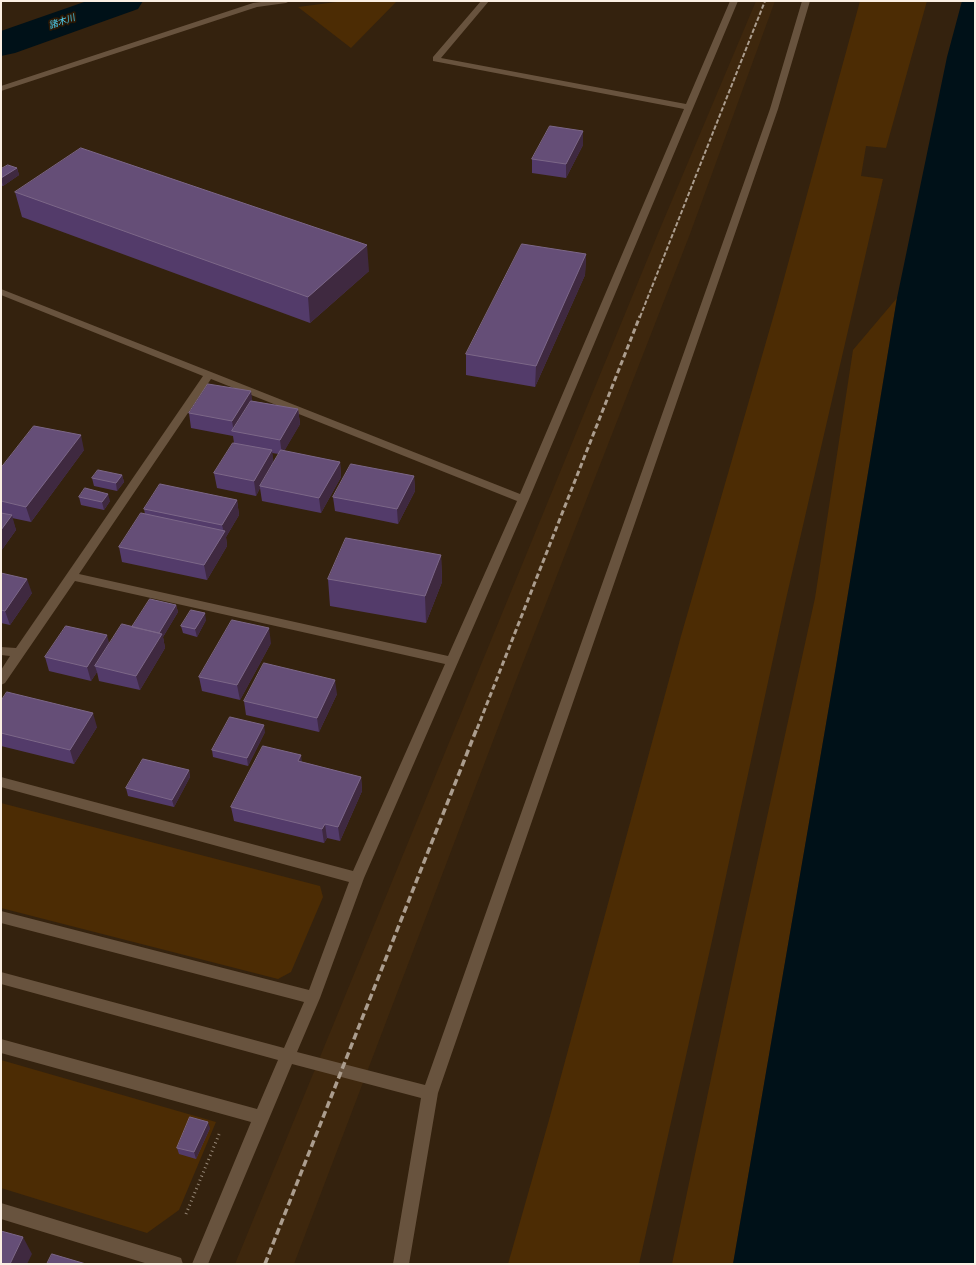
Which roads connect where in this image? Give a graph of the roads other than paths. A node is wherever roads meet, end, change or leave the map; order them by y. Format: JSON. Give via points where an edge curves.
{"nodes":[{"id":1,"x":286,"y":1,"type":"edge"},
{"id":2,"x":484,"y":1,"type":"edge"},
{"id":3,"x":734,"y":1,"type":"edge"},
{"id":4,"x":806,"y":1,"type":"edge"},
{"id":5,"x":1,"y":89,"type":"edge"},
{"id":6,"x":689,"y":107,"type":"junction"},
{"id":7,"x":1,"y":292,"type":"edge"},
{"id":8,"x":209,"y":374,"type":"junction"},
{"id":9,"x":523,"y":499,"type":"junction"},
{"id":10,"x":72,"y":576,"type":"junction"},
{"id":11,"x":1,"y":650,"type":"edge"},
{"id":12,"x":20,"y":653,"type":"junction"},
{"id":13,"x":451,"y":661,"type":"junction"},
{"id":14,"x":1,"y":680,"type":"edge"},
{"id":15,"x":1,"y":782,"type":"edge"},
{"id":16,"x":357,"y":878,"type":"junction"},
{"id":17,"x":1,"y":917,"type":"edge"},
{"id":18,"x":1,"y":978,"type":"edge"},
{"id":19,"x":313,"y":998,"type":"junction"},
{"id":20,"x":1,"y":1046,"type":"edge"},
{"id":21,"x":430,"y":1093,"type":"junction"},
{"id":22,"x":261,"y":1117,"type":"junction"},
{"id":23,"x":1,"y":1210,"type":"edge"},
{"id":24,"x":175,"y":1264,"type":"edge"},
{"id":25,"x":200,"y":1264,"type":"edge"},
{"id":26,"x":401,"y":1264,"type":"edge"}],
"edges":[{"from":1,"to":5,"type":"street","via":[[256,5]]},
{"from":2,"to":6,"type":"street","via":[[436,59]]},
{"from":3,"to":6,"type":"street"},
{"from":4,"to":21,"type":"street","via":[[774,110]]},
{"from":6,"to":9,"type":"street"},
{"from":7,"to":8,"type":"street"},
{"from":8,"to":9,"type":"street"},
{"from":8,"to":10,"type":"street"},
{"from":9,"to":13,"type":"street"},
{"from":10,"to":12,"type":"street"},
{"from":10,"to":13,"type":"street"},
{"from":11,"to":12,"type":"street"},
{"from":12,"to":14,"type":"street"},
{"from":13,"to":16,"type":"street"},
{"from":15,"to":16,"type":"street"},
{"from":16,"to":19,"type":"street"},
{"from":17,"to":19,"type":"street"},
{"from":18,"to":21,"type":"street"},
{"from":19,"to":22,"type":"street"},
{"from":20,"to":22,"type":"street"},
{"from":21,"to":26,"type":"street"},
{"from":22,"to":25,"type":"street"},
{"from":23,"to":24,"type":"street"}]}
